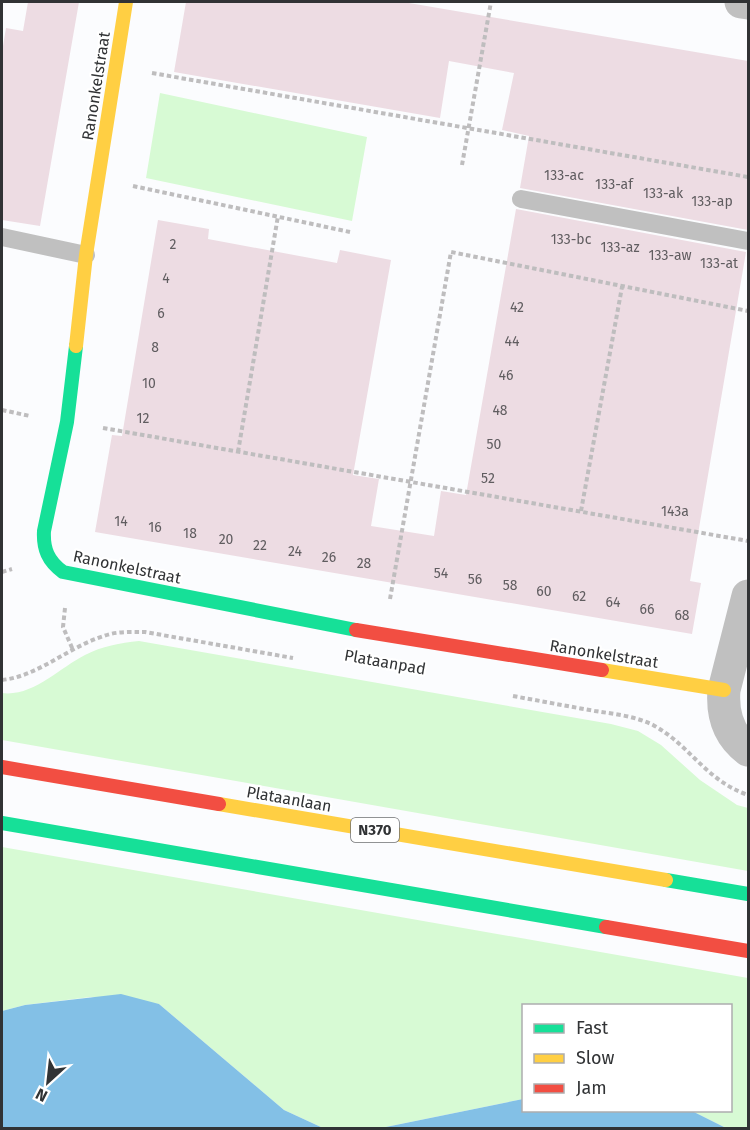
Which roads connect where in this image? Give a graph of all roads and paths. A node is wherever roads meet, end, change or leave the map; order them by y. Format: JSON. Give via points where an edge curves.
{"nodes":[{"id":1,"x":126,"y":2,"type":"edge"},
{"id":2,"x":491,"y":2,"type":"edge"},
{"id":3,"x":741,"y":2,"type":"edge"},
{"id":4,"x":748,"y":3,"type":"edge"},
{"id":5,"x":116,"y":66,"type":"junction"},
{"id":6,"x":469,"y":127,"type":"junction"},
{"id":7,"x":462,"y":165,"type":"dead end"},
{"id":8,"x":748,"y":177,"type":"edge"},
{"id":9,"x":98,"y":178,"type":"junction"},
{"id":10,"x":521,"y":199,"type":"dead end"},
{"id":11,"x":278,"y":216,"type":"junction"},
{"id":12,"x":350,"y":232,"type":"dead end"},
{"id":13,"x":2,"y":237,"type":"edge"},
{"id":14,"x":748,"y":241,"type":"edge"},
{"id":15,"x":86,"y":255,"type":"junction"},
{"id":16,"x":621,"y":287,"type":"junction"},
{"id":17,"x":748,"y":310,"type":"edge"},
{"id":18,"x":2,"y":410,"type":"edge"},
{"id":19,"x":67,"y":422,"type":"junction"},
{"id":20,"x":237,"y":452,"type":"junction"},
{"id":21,"x":411,"y":482,"type":"junction"},
{"id":22,"x":581,"y":512,"type":"junction"},
{"id":23,"x":748,"y":541,"type":"edge"},
{"id":24,"x":748,"y":596,"type":"edge"},
{"id":25,"x":384,"y":635,"type":"junction"},
{"id":26,"x":298,"y":658,"type":"dead end"},
{"id":27,"x":2,"y":680,"type":"edge"},
{"id":28,"x":724,"y":690,"type":"junction"},
{"id":29,"x":508,"y":695,"type":"dead end"},
{"id":30,"x":748,"y":750,"type":"edge"},
{"id":31,"x":2,"y":766,"type":"edge"},
{"id":32,"x":748,"y":795,"type":"edge"},
{"id":33,"x":2,"y":823,"type":"edge"},
{"id":34,"x":748,"y":894,"type":"edge"},
{"id":35,"x":748,"y":951,"type":"edge"}],
"edges":[{"from":1,"to":5,"type":"main road","name":"Ranonkelstraat"},
{"from":2,"to":6,"type":"path"},
{"from":3,"to":4,"type":"street"},
{"from":5,"to":6,"type":"path"},
{"from":5,"to":9,"type":"main road","name":"Ranonkelstraat"},
{"from":6,"to":7,"type":"path"},
{"from":6,"to":8,"type":"path"},
{"from":9,"to":11,"type":"path"},
{"from":9,"to":15,"type":"main road","name":"Ranonkelstraat"},
{"from":10,"to":14,"type":"lane"},
{"from":11,"to":12,"type":"path"},
{"from":11,"to":20,"type":"path"},
{"from":13,"to":15,"type":"lane"},
{"from":15,"to":19,"type":"main road","name":"Ranonkelstraat"},
{"from":16,"to":17,"type":"path"},
{"from":16,"to":21,"type":"path","via":[[451,252]]},
{"from":16,"to":22,"type":"path"},
{"from":18,"to":19,"type":"path"},
{"from":19,"to":20,"type":"path"},
{"from":19,"to":25,"type":"main road","name":"Ranonkelstraat","via":[[43,540],[47,558],[63,572]]},
{"from":20,"to":21,"type":"path"},
{"from":21,"to":22,"type":"path"},
{"from":21,"to":25,"type":"path"},
{"from":22,"to":23,"type":"path"},
{"from":24,"to":28,"type":"street"},
{"from":25,"to":28,"type":"main road","name":"Ranonkelstraat"},
{"from":26,"to":27,"type":"path","via":[[127,632],[106,635],[32,672]]},
{"from":28,"to":30,"type":"street","via":[[722,706],[726,721]]},
{"from":29,"to":32,"type":"path","via":[[626,716],[652,725],[674,739],[723,784]]},
{"from":31,"to":34,"type":"main road","name":"Plataanlaan","number":"N370"},
{"from":33,"to":35,"type":"main road"}]}
